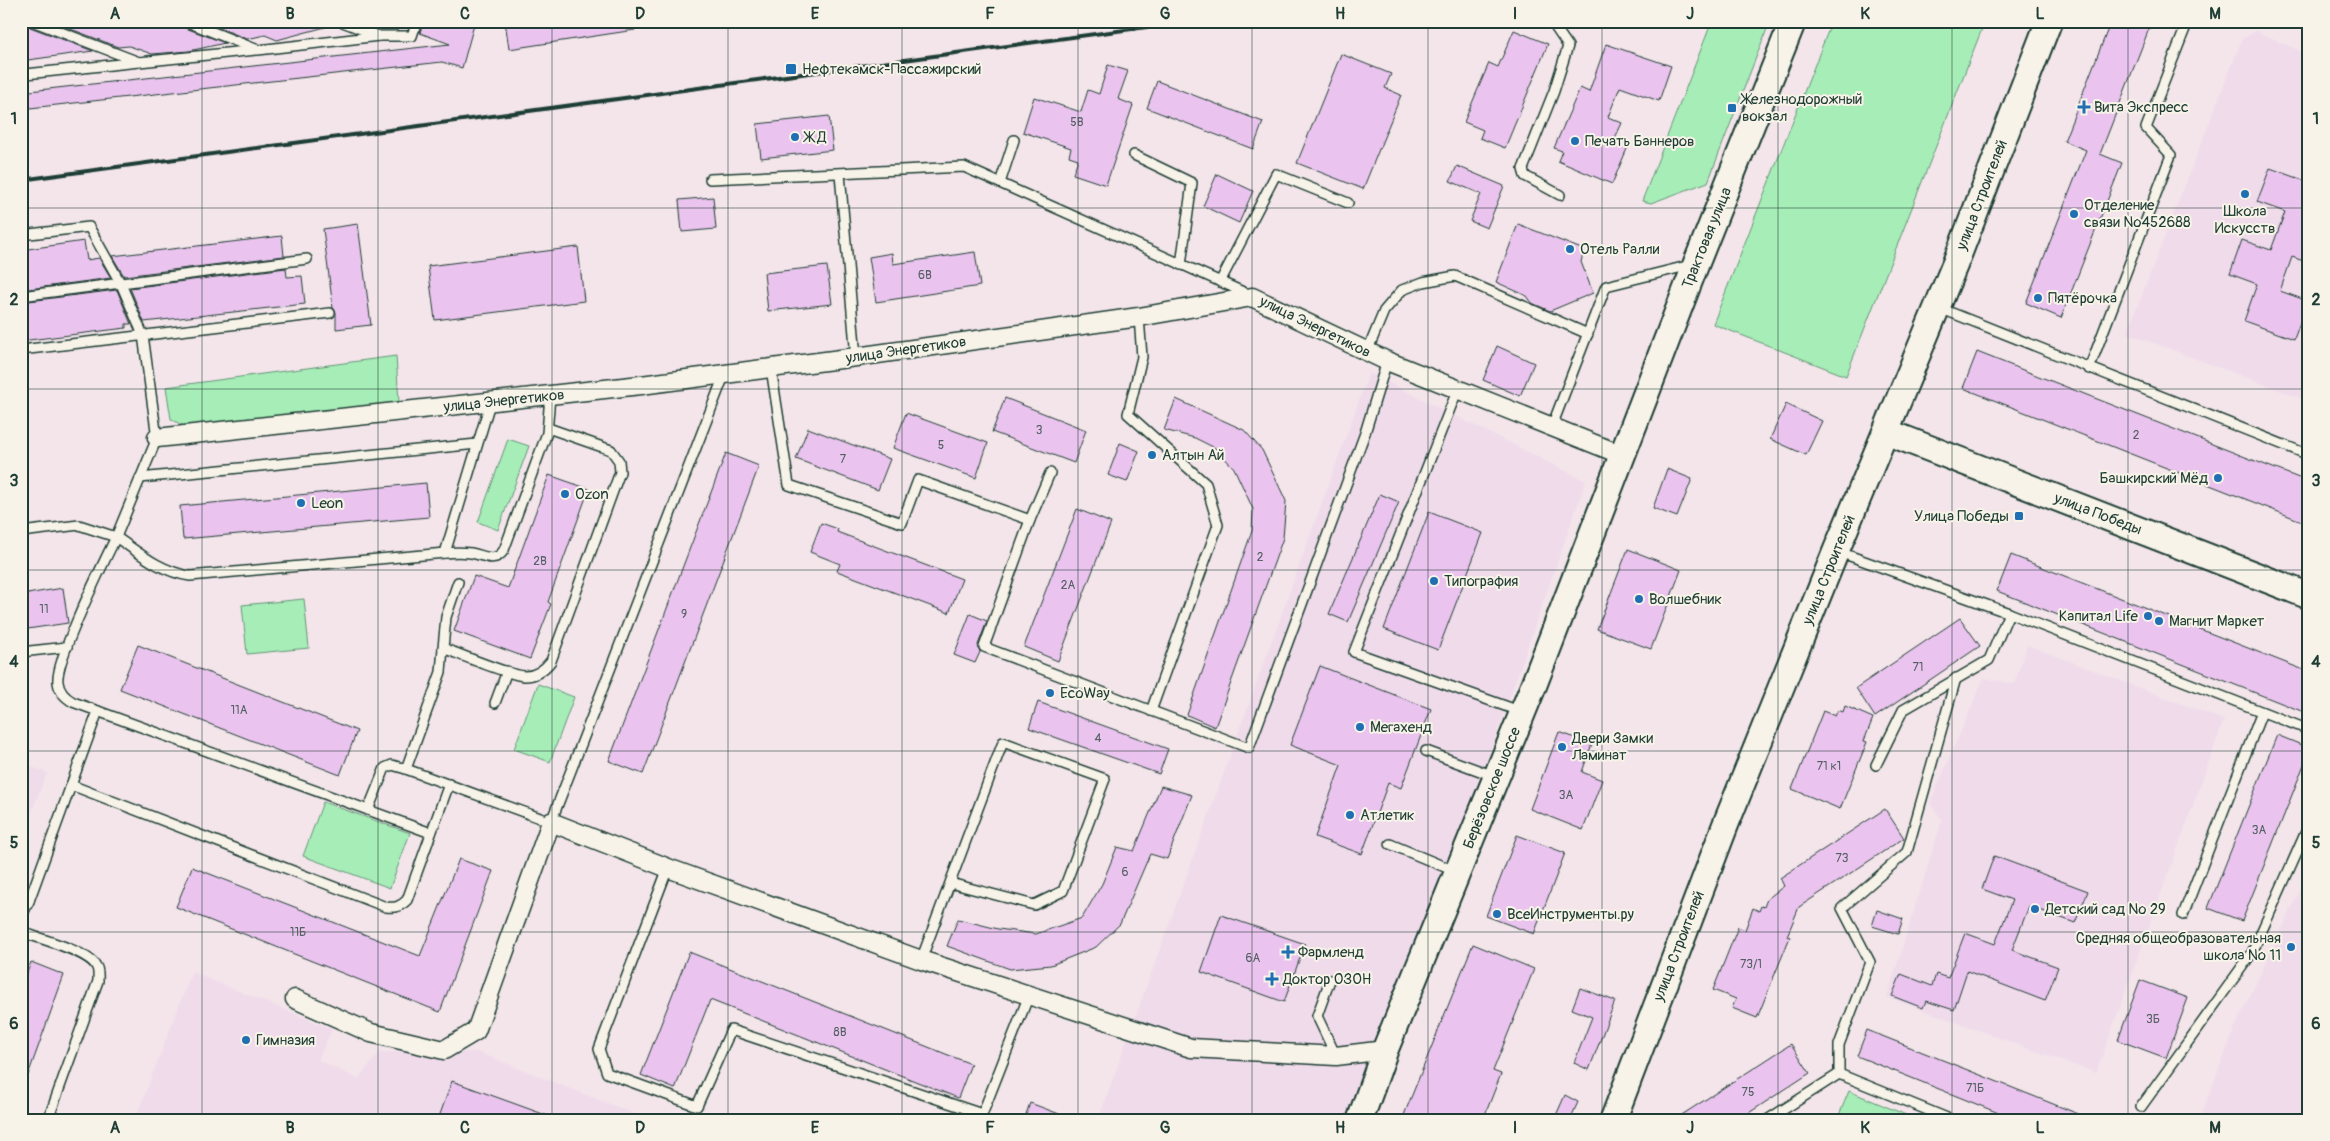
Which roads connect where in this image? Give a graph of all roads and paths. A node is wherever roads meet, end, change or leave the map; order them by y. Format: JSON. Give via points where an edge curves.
{"nodes":[{"id":1,"x":32,"y":21,"type":"edge"},
{"id":2,"x":185,"y":21,"type":"edge"},
{"id":3,"x":340,"y":21,"type":"edge"},
{"id":4,"x":417,"y":21,"type":"edge"},
{"id":5,"x":1551,"y":21,"type":"edge"},
{"id":6,"x":1793,"y":21,"type":"edge"},
{"id":7,"x":2049,"y":21,"type":"edge"},
{"id":8,"x":2188,"y":21,"type":"edge"},
{"id":9,"x":379,"y":36,"type":"junction"},
{"id":10,"x":258,"y":50,"type":"junction"},
{"id":11,"x":139,"y":62,"type":"junction"},
{"id":12,"x":23,"y":74,"type":"edge"},
{"id":13,"x":1014,"y":140,"type":"dead end"},
{"id":14,"x":1134,"y":155,"type":"dead end"},
{"id":15,"x":840,"y":174,"type":"junction"},
{"id":16,"x":710,"y":179,"type":"dead end"},
{"id":17,"x":1000,"y":183,"type":"junction"},
{"id":18,"x":1560,"y":195,"type":"dead end"},
{"id":19,"x":1348,"y":203,"type":"dead end"},
{"id":20,"x":21,"y":235,"type":"edge"},
{"id":21,"x":307,"y":259,"type":"dead end"},
{"id":22,"x":1696,"y":264,"type":"junction"},
{"id":23,"x":1181,"y":265,"type":"junction"},
{"id":24,"x":1220,"y":282,"type":"junction"},
{"id":25,"x":121,"y":284,"type":"junction"},
{"id":26,"x":21,"y":296,"type":"edge"},
{"id":27,"x":1252,"y":297,"type":"junction"},
{"id":28,"x":1938,"y":307,"type":"junction"},
{"id":29,"x":330,"y":313,"type":"dead end"},
{"id":30,"x":1139,"y":316,"type":"junction"},
{"id":31,"x":1588,"y":334,"type":"junction"},
{"id":32,"x":143,"y":335,"type":"junction"},
{"id":33,"x":21,"y":350,"type":"edge"},
{"id":34,"x":1367,"y":352,"type":"junction"},
{"id":35,"x":856,"y":357,"type":"junction"},
{"id":36,"x":1387,"y":362,"type":"junction"},
{"id":37,"x":771,"y":368,"type":"junction"},
{"id":38,"x":2090,"y":369,"type":"junction"},
{"id":39,"x":725,"y":373,"type":"junction"},
{"id":40,"x":1457,"y":391,"type":"junction"},
{"id":41,"x":550,"y":396,"type":"junction"},
{"id":42,"x":490,"y":403,"type":"junction"},
{"id":43,"x":1552,"y":426,"type":"junction"},
{"id":44,"x":548,"y":428,"type":"junction"},
{"id":45,"x":1887,"y":432,"type":"junction"},
{"id":46,"x":157,"y":438,"type":"junction"},
{"id":47,"x":477,"y":444,"type":"junction"},
{"id":48,"x":1622,"y":455,"type":"junction"},
{"id":49,"x":2309,"y":455,"type":"edge"},
{"id":50,"x":1050,"y":473,"type":"dead end"},
{"id":51,"x":140,"y":478,"type":"junction"},
{"id":52,"x":1030,"y":520,"type":"junction"},
{"id":53,"x":21,"y":532,"type":"edge"},
{"id":54,"x":116,"y":537,"type":"junction"},
{"id":55,"x":1836,"y":551,"type":"junction"},
{"id":56,"x":445,"y":552,"type":"junction"},
{"id":57,"x":458,"y":582,"type":"dead end"},
{"id":58,"x":2309,"y":596,"type":"edge"},
{"id":59,"x":2009,"y":613,"type":"junction"},
{"id":60,"x":67,"y":647,"type":"junction"},
{"id":61,"x":443,"y":648,"type":"junction"},
{"id":62,"x":21,"y":652,"type":"edge"},
{"id":63,"x":507,"y":671,"type":"junction"},
{"id":64,"x":1956,"y":678,"type":"junction"},
{"id":65,"x":495,"y":704,"type":"dead end"},
{"id":66,"x":98,"y":711,"type":"junction"},
{"id":67,"x":1151,"y":711,"type":"junction"},
{"id":68,"x":1523,"y":712,"type":"junction"},
{"id":69,"x":2262,"y":712,"type":"junction"},
{"id":70,"x":2309,"y":730,"type":"edge"},
{"id":71,"x":1426,"y":751,"type":"dead end"},
{"id":72,"x":1876,"y":765,"type":"dead end"},
{"id":73,"x":406,"y":769,"type":"junction"},
{"id":74,"x":1496,"y":777,"type":"junction"},
{"id":75,"x":449,"y":784,"type":"junction"},
{"id":76,"x":71,"y":785,"type":"junction"},
{"id":77,"x":368,"y":810,"type":"junction"},
{"id":78,"x":551,"y":822,"type":"junction"},
{"id":79,"x":2309,"y":825,"type":"edge"},
{"id":80,"x":431,"y":833,"type":"junction"},
{"id":81,"x":1390,"y":844,"type":"dead end"},
{"id":82,"x":668,"y":868,"type":"junction"},
{"id":83,"x":1457,"y":872,"type":"junction"},
{"id":84,"x":950,"y":883,"type":"junction"},
{"id":85,"x":25,"y":900,"type":"edge"},
{"id":86,"x":2183,"y":915,"type":"dead end"},
{"id":87,"x":21,"y":918,"type":"edge"},
{"id":88,"x":21,"y":932,"type":"edge"},
{"id":89,"x":921,"y":960,"type":"junction"},
{"id":90,"x":1330,"y":980,"type":"dead end"},
{"id":91,"x":1029,"y":995,"type":"junction"},
{"id":92,"x":295,"y":999,"type":"dead end"},
{"id":93,"x":1385,"y":1050,"type":"junction"},
{"id":94,"x":1336,"y":1056,"type":"junction"},
{"id":95,"x":1839,"y":1074,"type":"junction"},
{"id":96,"x":2141,"y":1106,"type":"dead end"},
{"id":97,"x":981,"y":1117,"type":"edge"},
{"id":98,"x":48,"y":1120,"type":"edge"},
{"id":99,"x":1360,"y":1120,"type":"edge"},
{"id":100,"x":1613,"y":1120,"type":"edge"},
{"id":101,"x":1767,"y":1120,"type":"edge"},
{"id":102,"x":1952,"y":1120,"type":"edge"}],
"edges":[{"from":1,"to":11,"type":"lane"},
{"from":2,"to":10,"type":"lane"},
{"from":3,"to":9,"type":"lane"},
{"from":4,"to":9,"type":"lane","via":[[412,36]]},
{"from":5,"to":18,"type":"lane","via":[[1568,46],[1523,170],[1525,176]]},
{"from":6,"to":22,"type":"main road","name":"Трактовая улица"},
{"from":7,"to":28,"type":"main road","name":"улица Строителей"},
{"from":8,"to":38,"type":"lane","via":[[2146,128],[2171,155]]},
{"from":9,"to":10,"type":"lane"},
{"from":10,"to":11,"type":"lane"},
{"from":11,"to":12,"type":"lane"},
{"from":13,"to":17,"type":"lane"},
{"from":14,"to":23,"type":"lane","via":[[1192,183]]},
{"from":15,"to":16,"type":"lane"},
{"from":15,"to":17,"type":"lane","via":[[964,167]]},
{"from":15,"to":35,"type":"lane"},
{"from":17,"to":23,"type":"lane"},
{"from":19,"to":24,"type":"lane","via":[[1276,174]]},
{"from":20,"to":25,"type":"lane","via":[[89,227]]},
{"from":21,"to":25,"type":"lane"},
{"from":22,"to":31,"type":"lane","via":[[1606,286]]},
{"from":22,"to":48,"type":"main road","name":"Трактовая улица"},
{"from":23,"to":24,"type":"lane"},
{"from":24,"to":27,"type":"lane"},
{"from":25,"to":26,"type":"lane"},
{"from":25,"to":32,"type":"lane"},
{"from":27,"to":30,"type":"street","name":"улица Энергетиков"},
{"from":27,"to":34,"type":"street","name":"улица Энергетиков"},
{"from":28,"to":38,"type":"lane"},
{"from":28,"to":45,"type":"main road","name":"улица Строителей"},
{"from":29,"to":32,"type":"lane"},
{"from":30,"to":35,"type":"street","name":"улица Энергетиков"},
{"from":30,"to":67,"type":"lane","via":[[1142,357],[1128,414],[1206,484],[1218,525]]},
{"from":31,"to":34,"type":"lane","via":[[1455,276],[1402,290],[1384,311]]},
{"from":31,"to":43,"type":"lane"},
{"from":32,"to":33,"type":"lane"},
{"from":32,"to":46,"type":"lane"},
{"from":34,"to":36,"type":"street","name":"улица Энергетиков"},
{"from":35,"to":37,"type":"street","name":"улица Энергетиков"},
{"from":36,"to":40,"type":"street","name":"улица Энергетиков"},
{"from":36,"to":67,"type":"lane","via":[[1365,433],[1249,748]]},
{"from":37,"to":39,"type":"street","name":"улица Энергетиков"},
{"from":37,"to":52,"type":"lane","via":[[790,485],[902,523],[918,480]]},
{"from":38,"to":49,"type":"lane"},
{"from":39,"to":41,"type":"street","name":"улица Энергетиков"},
{"from":39,"to":78,"type":"lane"},
{"from":40,"to":43,"type":"street","name":"улица Энергетиков"},
{"from":40,"to":68,"type":"lane","via":[[1354,652]]},
{"from":41,"to":42,"type":"street","name":"улица Энергетиков"},
{"from":41,"to":44,"type":"lane"},
{"from":42,"to":46,"type":"street","name":"улица Энергетиков"},
{"from":42,"to":47,"type":"lane"},
{"from":43,"to":48,"type":"street","name":"улица Энергетиков"},
{"from":44,"to":56,"type":"lane","via":[[501,555],[493,559]]},
{"from":44,"to":63,"type":"lane","via":[[611,450],[619,461],[620,472],[551,661],[546,668],[534,674],[520,676]]},
{"from":45,"to":55,"type":"main road","name":"улица Строителей"},
{"from":45,"to":58,"type":"main road","name":"улица Победы"},
{"from":46,"to":51,"type":"lane"},
{"from":47,"to":51,"type":"lane"},
{"from":47,"to":56,"type":"lane"},
{"from":48,"to":68,"type":"main road","name":"Берёзовское шоссе"},
{"from":50,"to":52,"type":"lane"},
{"from":51,"to":54,"type":"lane"},
{"from":52,"to":67,"type":"lane","via":[[984,646]]},
{"from":53,"to":54,"type":"lane","via":[[78,525]]},
{"from":54,"to":56,"type":"lane","via":[[159,567],[190,576]]},
{"from":54,"to":60,"type":"lane"},
{"from":55,"to":59,"type":"lane"},
{"from":55,"to":100,"type":"main road","name":"улица Строителей","via":[[1725,826]]},
{"from":57,"to":61,"type":"lane","via":[[446,617]]},
{"from":59,"to":64,"type":"lane","via":[[1989,660]]},
{"from":59,"to":69,"type":"lane"},
{"from":60,"to":62,"type":"lane"},
{"from":60,"to":66,"type":"lane","via":[[58,675],[60,690],[66,698]]},
{"from":61,"to":63,"type":"lane"},
{"from":61,"to":73,"type":"lane","via":[[441,672]]},
{"from":63,"to":65,"type":"lane"},
{"from":64,"to":72,"type":"lane","via":[[1903,710]]},
{"from":64,"to":95,"type":"lane","via":[[1907,852],[1842,908],[1870,962],[1839,1045]]},
{"from":66,"to":76,"type":"lane"},
{"from":66,"to":77,"type":"lane"},
{"from":68,"to":74,"type":"main road","name":"Берёзовское шоссе"},
{"from":69,"to":70,"type":"lane"},
{"from":69,"to":86,"type":"lane"},
{"from":71,"to":74,"type":"lane"},
{"from":73,"to":75,"type":"lane"},
{"from":73,"to":77,"type":"lane","via":[[392,765],[384,768]]},
{"from":74,"to":83,"type":"main road","name":"Берёзовское шоссе"},
{"from":75,"to":78,"type":"lane"},
{"from":75,"to":80,"type":"lane"},
{"from":76,"to":80,"type":"lane","via":[[386,907],[398,907],[407,900]]},
{"from":76,"to":85,"type":"lane"},
{"from":77,"to":80,"type":"lane"},
{"from":78,"to":82,"type":"street"},
{"from":78,"to":92,"type":"street","via":[[476,1031],[444,1050],[371,1033]]},
{"from":79,"to":96,"type":"lane","via":[[2252,953]]},
{"from":81,"to":83,"type":"lane"},
{"from":82,"to":89,"type":"street"},
{"from":82,"to":97,"type":"lane","via":[[599,1050],[607,1072],[697,1106],[731,1030]]},
{"from":83,"to":93,"type":"main road","name":"Берёзовское шоссе"},
{"from":84,"to":84,"type":"lane","via":[[1034,905],[1063,891],[1105,779],[1003,742]]},
{"from":84,"to":89,"type":"lane"},
{"from":85,"to":87,"type":"lane"},
{"from":88,"to":98,"type":"lane","via":[[86,956],[98,973],[98,981]]},
{"from":89,"to":91,"type":"street"},
{"from":90,"to":94,"type":"lane","via":[[1317,1016]]},
{"from":91,"to":94,"type":"street","via":[[1191,1048]]},
{"from":91,"to":97,"type":"lane"},
{"from":93,"to":94,"type":"street"},
{"from":93,"to":99,"type":"main road","name":"Берёзовское шоссе"},
{"from":95,"to":101,"type":"lane"},
{"from":95,"to":102,"type":"lane"}]}
